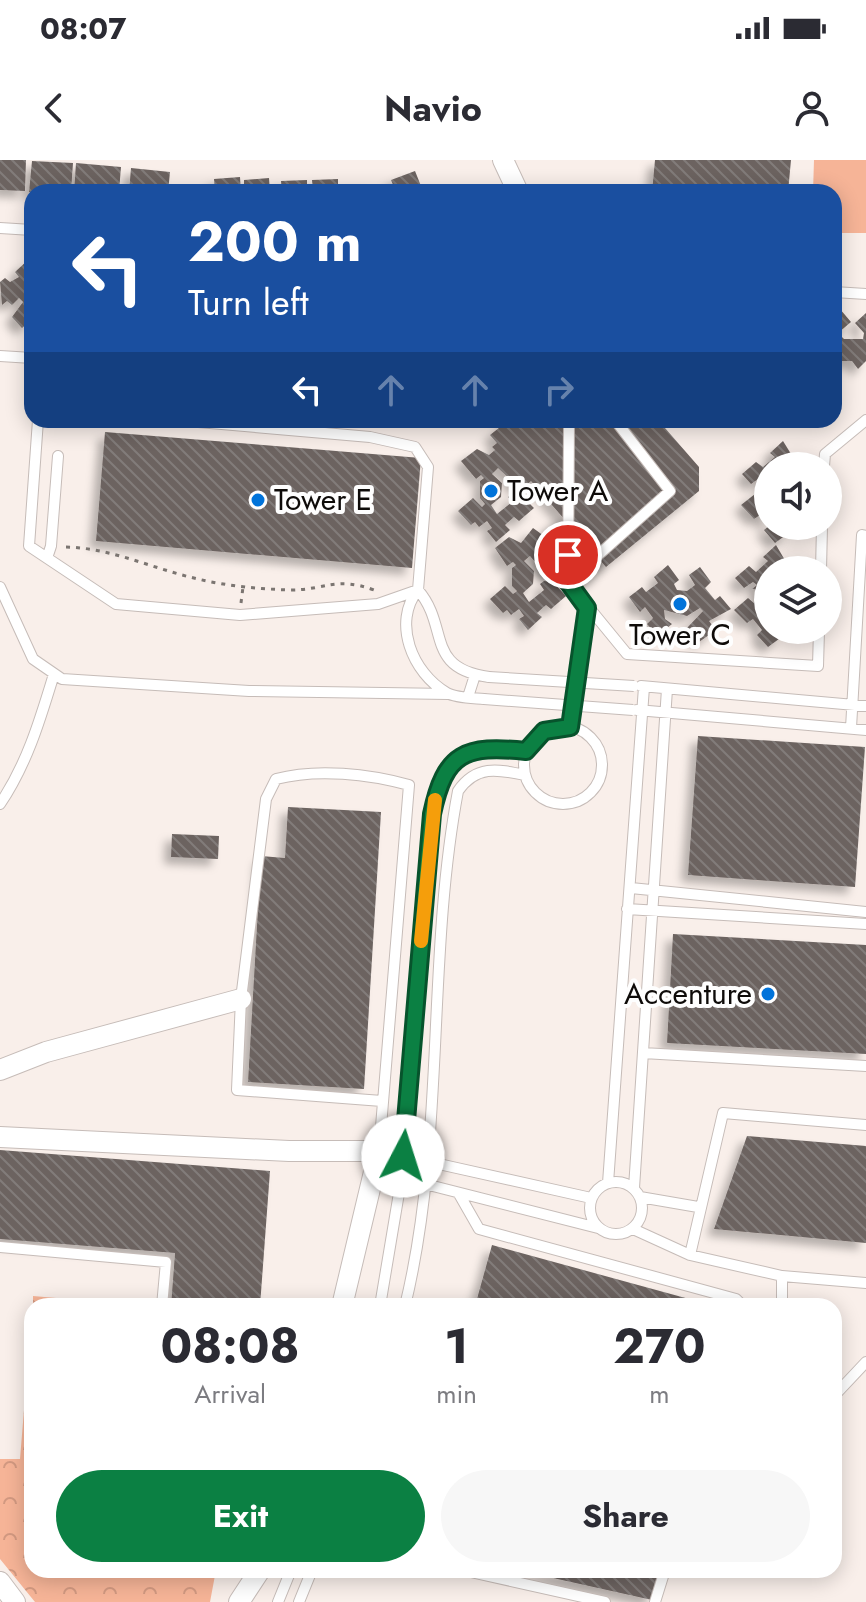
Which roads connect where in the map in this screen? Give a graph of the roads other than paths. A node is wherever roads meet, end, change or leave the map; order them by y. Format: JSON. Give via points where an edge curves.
{"nodes":[{"id":1,"x":505,"y":161,"type":"edge"},
{"id":2,"x":515,"y":184,"type":"edge"},
{"id":3,"x":0,"y":228,"type":"edge"},
{"id":4,"x":24,"y":230,"type":"edge"},
{"id":5,"x":842,"y":292,"type":"edge"},
{"id":6,"x":866,"y":294,"type":"edge"},
{"id":7,"x":0,"y":356,"type":"edge"},
{"id":8,"x":24,"y":358,"type":"edge"},
{"id":9,"x":866,"y":420,"type":"edge"},
{"id":10,"x":37,"y":428,"type":"edge"},
{"id":11,"x":267,"y":428,"type":"edge"},
{"id":12,"x":569,"y":428,"type":"edge"},
{"id":13,"x":621,"y":428,"type":"edge"},
{"id":14,"x":827,"y":452,"type":"edge"},
{"id":15,"x":58,"y":456,"type":"dead end"},
{"id":16,"x":866,"y":536,"type":"edge"},
{"id":17,"x":47,"y":558,"type":"junction"},
{"id":18,"x":568,"y":582,"type":"junction"},
{"id":19,"x":0,"y":587,"type":"edge"},
{"id":20,"x":418,"y":590,"type":"junction"},
{"id":21,"x":587,"y":608,"type":"junction"},
{"id":22,"x":819,"y":644,"type":"edge"},
{"id":23,"x":54,"y":674,"type":"junction"},
{"id":24,"x":475,"y":675,"type":"junction"},
{"id":25,"x":639,"y":686,"type":"junction"},
{"id":26,"x":667,"y":689,"type":"junction"},
{"id":27,"x":448,"y":694,"type":"junction"},
{"id":28,"x":468,"y":697,"type":"junction"},
{"id":29,"x":853,"y":705,"type":"junction"},
{"id":30,"x":866,"y":706,"type":"edge"},
{"id":31,"x":637,"y":710,"type":"junction"},
{"id":32,"x":664,"y":713,"type":"junction"},
{"id":33,"x":570,"y":727,"type":"junction"},
{"id":34,"x":851,"y":728,"type":"junction"},
{"id":35,"x":866,"y":730,"type":"edge"},
{"id":36,"x":526,"y":751,"type":"junction"},
{"id":37,"x":525,"y":775,"type":"junction"},
{"id":38,"x":0,"y":804,"type":"edge"},
{"id":39,"x":631,"y":888,"type":"junction"},
{"id":40,"x":653,"y":892,"type":"junction"},
{"id":41,"x":627,"y":909,"type":"junction"},
{"id":42,"x":652,"y":910,"type":"junction"},
{"id":43,"x":866,"y":912,"type":"edge"},
{"id":44,"x":866,"y":924,"type":"edge"},
{"id":45,"x":418,"y":981,"type":"junction"},
{"id":46,"x":437,"y":984,"type":"junction"},
{"id":47,"x":241,"y":999,"type":"junction"},
{"id":48,"x":643,"y":1053,"type":"junction"},
{"id":49,"x":866,"y":1066,"type":"edge"},
{"id":50,"x":0,"y":1070,"type":"edge"},
{"id":51,"x":382,"y":1101,"type":"junction"},
{"id":52,"x":866,"y":1125,"type":"edge"},
{"id":53,"x":0,"y":1137,"type":"edge"},
{"id":54,"x":379,"y":1151,"type":"junction"},
{"id":55,"x":403,"y":1156,"type":"junction"},
{"id":56,"x":428,"y":1159,"type":"junction"},
{"id":57,"x":401,"y":1181,"type":"junction"},
{"id":58,"x":608,"y":1183,"type":"junction"},
{"id":59,"x":425,"y":1184,"type":"junction"},
{"id":60,"x":637,"y":1192,"type":"junction"},
{"id":61,"x":459,"y":1194,"type":"junction"},
{"id":62,"x":591,"y":1198,"type":"junction"},
{"id":63,"x":698,"y":1207,"type":"junction"},
{"id":64,"x":598,"y":1228,"type":"junction"},
{"id":65,"x":633,"y":1229,"type":"junction"},
{"id":66,"x":0,"y":1247,"type":"edge"},
{"id":67,"x":690,"y":1255,"type":"junction"},
{"id":68,"x":782,"y":1276,"type":"junction"},
{"id":69,"x":866,"y":1283,"type":"edge"},
{"id":70,"x":163,"y":1298,"type":"edge"},
{"id":71,"x":344,"y":1298,"type":"edge"},
{"id":72,"x":381,"y":1298,"type":"edge"},
{"id":73,"x":406,"y":1298,"type":"edge"},
{"id":74,"x":732,"y":1298,"type":"edge"},
{"id":75,"x":782,"y":1298,"type":"edge"},
{"id":76,"x":866,"y":1362,"type":"edge"},
{"id":77,"x":842,"y":1388,"type":"edge"},
{"id":78,"x":255,"y":1578,"type":"edge"},
{"id":79,"x":288,"y":1578,"type":"edge"},
{"id":80,"x":309,"y":1578,"type":"edge"},
{"id":81,"x":498,"y":1578,"type":"edge"},
{"id":82,"x":662,"y":1578,"type":"edge"},
{"id":83,"x":0,"y":1582,"type":"edge"},
{"id":84,"x":15,"y":1602,"type":"edge"},
{"id":85,"x":239,"y":1602,"type":"edge"},
{"id":86,"x":278,"y":1602,"type":"edge"},
{"id":87,"x":299,"y":1602,"type":"edge"},
{"id":88,"x":605,"y":1602,"type":"edge"},
{"id":89,"x":655,"y":1602,"type":"edge"}],
"edges":[{"from":1,"to":2,"type":"street"},
{"from":3,"to":4,"type":"lane"},
{"from":5,"to":6,"type":"lane"},
{"from":7,"to":8,"type":"lane"},
{"from":9,"to":14,"type":"lane"},
{"from":10,"to":17,"type":"lane","via":[[29,546]]},
{"from":11,"to":20,"type":"lane","via":[[370,437],[415,447],[428,467]]},
{"from":12,"to":18,"type":"lane"},
{"from":13,"to":18,"type":"lane","via":[[670,491]]},
{"from":15,"to":17,"type":"lane"},
{"from":16,"to":29,"type":"lane","via":[[862,535]]},
{"from":17,"to":20,"type":"lane","via":[[116,604],[240,615],[378,604]]},
{"from":18,"to":21,"type":"lane"},
{"from":19,"to":23,"type":"lane","via":[[33,659]]},
{"from":20,"to":24,"type":"lane","via":[[431,605],[447,658],[459,670]]},
{"from":20,"to":27,"type":"lane","via":[[405,619],[411,652]]},
{"from":21,"to":22,"type":"lane","via":[[627,654],[818,666]]},
{"from":21,"to":33,"type":"lane"},
{"from":23,"to":27,"type":"lane","via":[[149,686]]},
{"from":23,"to":38,"type":"lane","via":[[39,725]]},
{"from":24,"to":25,"type":"lane","bridge":true},
{"from":24,"to":28,"type":"lane"},
{"from":25,"to":26,"type":"lane"},
{"from":25,"to":31,"type":"lane"},
{"from":26,"to":29,"type":"lane"},
{"from":26,"to":32,"type":"lane"},
{"from":27,"to":28,"type":"lane"},
{"from":28,"to":31,"type":"lane","bridge":true},
{"from":29,"to":30,"type":"lane"},
{"from":29,"to":34,"type":"lane"},
{"from":31,"to":32,"type":"lane"},
{"from":31,"to":39,"type":"lane"},
{"from":32,"to":34,"type":"lane"},
{"from":32,"to":40,"type":"lane"},
{"from":33,"to":36,"type":"lane","via":[[544,731]]},
{"from":33,"to":37,"type":"lane","via":[[583,731],[600,751],[602,764],[594,789],[574,803],[549,802]]},
{"from":34,"to":35,"type":"lane"},
{"from":36,"to":37,"type":"lane"},
{"from":36,"to":45,"type":"lane","via":[[487,747],[452,761],[438,785]]},
{"from":37,"to":46,"type":"lane","via":[[493,768],[468,777],[458,791]]},
{"from":39,"to":40,"type":"lane"},
{"from":39,"to":41,"type":"lane"},
{"from":40,"to":42,"type":"lane"},
{"from":40,"to":43,"type":"lane"},
{"from":41,"to":42,"type":"lane"},
{"from":41,"to":58,"type":"lane"},
{"from":42,"to":44,"type":"lane"},
{"from":42,"to":48,"type":"lane"},
{"from":45,"to":46,"type":"lane"},
{"from":45,"to":55,"type":"lane"},
{"from":46,"to":56,"type":"lane"},
{"from":47,"to":50,"type":"street","via":[[46,1052]]},
{"from":47,"to":51,"type":"lane","via":[[237,1090]]},
{"from":47,"to":51,"type":"lane","via":[[266,799],[276,779],[300,772],[409,785]]},
{"from":48,"to":49,"type":"lane"},
{"from":48,"to":60,"type":"lane"},
{"from":51,"to":54,"type":"lane"},
{"from":52,"to":63,"type":"lane","via":[[723,1113]]},
{"from":53,"to":54,"type":"street"},
{"from":54,"to":71,"type":"street"},
{"from":55,"to":56,"type":"lane"},
{"from":55,"to":57,"type":"lane"},
{"from":56,"to":59,"type":"lane"},
{"from":56,"to":62,"type":"lane"},
{"from":57,"to":59,"type":"lane"},
{"from":57,"to":72,"type":"lane"},
{"from":58,"to":60,"type":"lane","via":[[621,1182]]},
{"from":58,"to":62,"type":"lane"},
{"from":59,"to":61,"type":"lane"},
{"from":59,"to":73,"type":"lane"},
{"from":60,"to":63,"type":"lane"},
{"from":60,"to":65,"type":"lane","via":[[643,1208]]},
{"from":61,"to":64,"type":"lane"},
{"from":61,"to":74,"type":"lane","via":[[479,1229]]},
{"from":62,"to":64,"type":"lane","via":[[590,1214]]},
{"from":63,"to":67,"type":"lane"},
{"from":64,"to":65,"type":"lane","via":[[619,1235]]},
{"from":65,"to":67,"type":"lane"},
{"from":66,"to":70,"type":"lane","via":[[166,1262]]},
{"from":67,"to":68,"type":"lane"},
{"from":68,"to":69,"type":"lane"},
{"from":68,"to":75,"type":"lane"},
{"from":76,"to":77,"type":"lane"},
{"from":78,"to":85,"type":"street"},
{"from":79,"to":86,"type":"lane"},
{"from":80,"to":87,"type":"lane"},
{"from":81,"to":88,"type":"lane"},
{"from":82,"to":89,"type":"lane"},
{"from":83,"to":84,"type":"street"}]}
